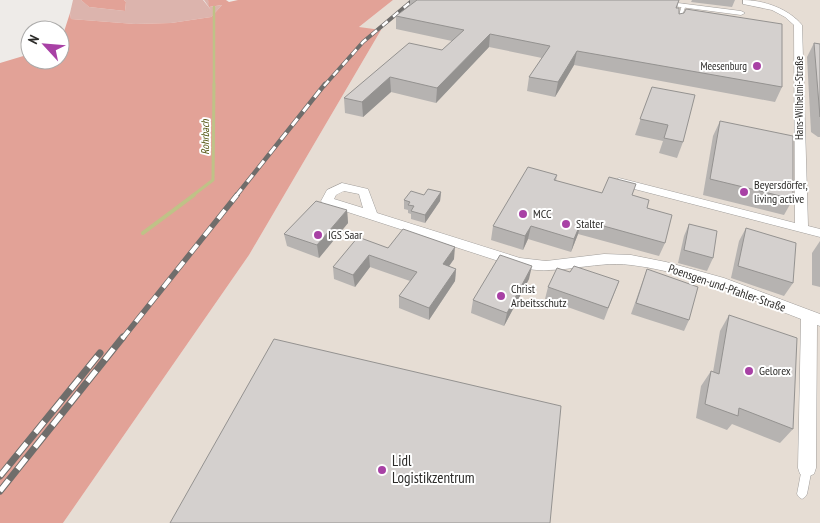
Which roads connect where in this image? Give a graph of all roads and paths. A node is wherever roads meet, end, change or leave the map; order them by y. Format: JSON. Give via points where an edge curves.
{"nodes":[{"id":1,"x":747,"y":1,"type":"edge"},
{"id":2,"x":669,"y":2,"type":"edge"},
{"id":3,"x":684,"y":5,"type":"junction"},
{"id":4,"x":741,"y":13,"type":"junction"},
{"id":5,"x":740,"y":22,"type":"edge"},
{"id":6,"x":677,"y":24,"type":"edge"},
{"id":7,"x":619,"y":182,"type":"edge"},
{"id":8,"x":371,"y":214,"type":"dead end"},
{"id":9,"x":802,"y":229,"type":"junction"},
{"id":10,"x":820,"y":233,"type":"edge"},
{"id":11,"x":814,"y":318,"type":"edge"},
{"id":12,"x":807,"y":468,"type":"joint"},
{"id":13,"x":802,"y":494,"type":"dead end"}],
"edges":[{"from":1,"to":4,"type":"street"},
{"from":1,"to":9,"type":"street","name":"Hans-Wilhelmi-Straße","via":[[780,10],[798,25]]},
{"from":2,"to":3,"type":"street"},
{"from":3,"to":4,"type":"street"},
{"from":3,"to":6,"type":"lane"},
{"from":4,"to":5,"type":"street"},
{"from":7,"to":9,"type":"street"},
{"from":8,"to":11,"type":"street","name":"Poensgen-und-Pfahler-Straße","via":[[520,263],[546,266],[604,259],[666,267],[719,282]]},
{"from":9,"to":10,"type":"street"},
{"from":11,"to":12,"type":"street"},
{"from":12,"to":13,"type":"lane"}]}
